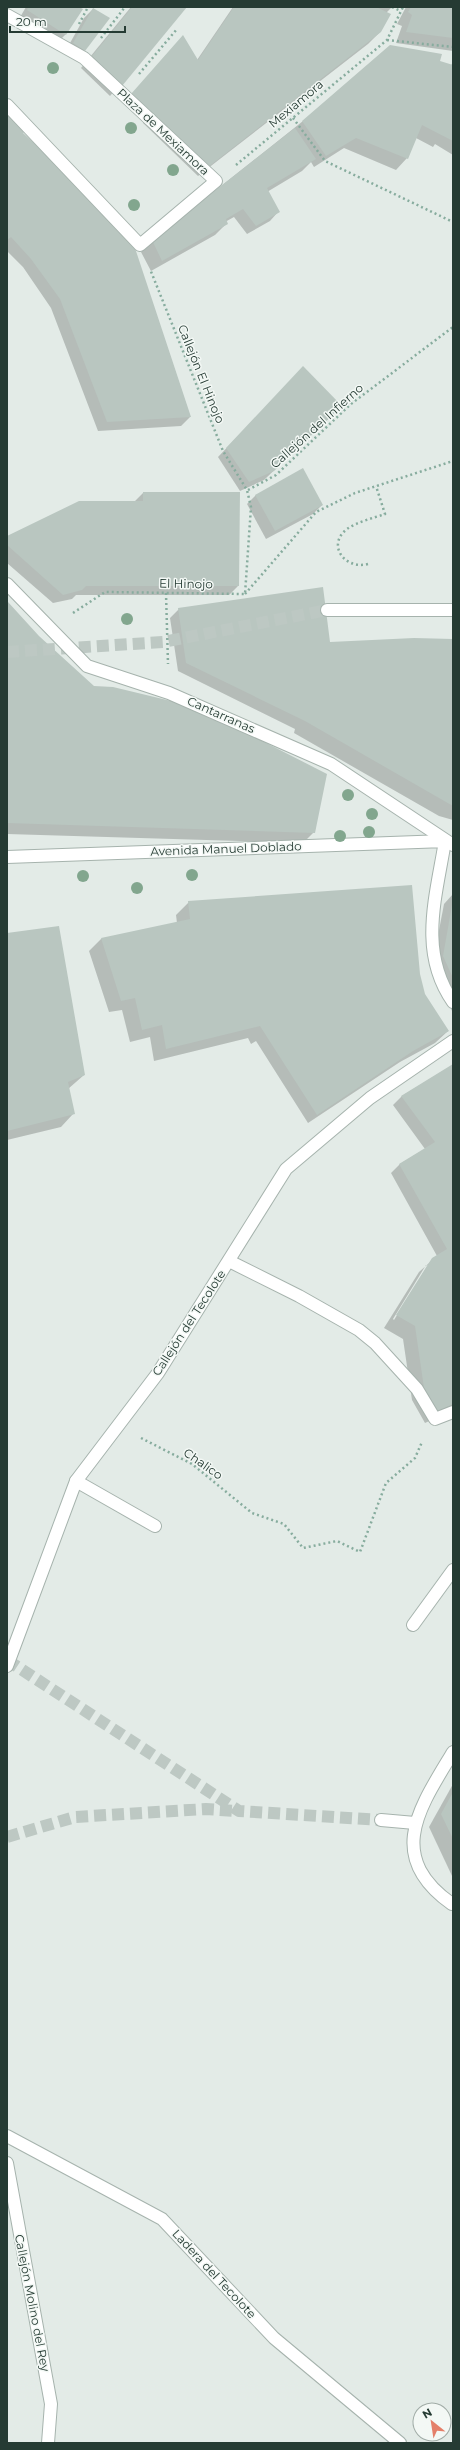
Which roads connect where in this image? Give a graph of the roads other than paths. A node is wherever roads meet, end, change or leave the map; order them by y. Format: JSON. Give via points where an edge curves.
{"nodes":[{"id":1,"x":8,"y":14,"type":"edge"},
{"id":2,"x":7,"y":105,"type":"edge"},
{"id":3,"x":7,"y":584,"type":"edge"},
{"id":4,"x":327,"y":610,"type":"tunnel mouth"},
{"id":5,"x":453,"y":610,"type":"edge"},
{"id":6,"x":449,"y":843,"type":"edge"},
{"id":7,"x":7,"y":857,"type":"edge"},
{"id":8,"x":453,"y":1002,"type":"edge"},
{"id":9,"x":453,"y":1041,"type":"edge"},
{"id":10,"x":229,"y":1262,"type":"junction"},
{"id":11,"x":453,"y":1412,"type":"edge"},
{"id":12,"x":76,"y":1481,"type":"junction"},
{"id":13,"x":155,"y":1526,"type":"dead end"},
{"id":14,"x":453,"y":1570,"type":"edge"},
{"id":15,"x":414,"y":1625,"type":"dead end"},
{"id":16,"x":7,"y":1666,"type":"edge"},
{"id":17,"x":453,"y":1752,"type":"edge"},
{"id":18,"x":381,"y":1820,"type":"tunnel mouth"},
{"id":19,"x":415,"y":1823,"type":"junction"},
{"id":20,"x":452,"y":1904,"type":"edge"},
{"id":21,"x":7,"y":2136,"type":"edge"},
{"id":22,"x":7,"y":2163,"type":"edge"},
{"id":23,"x":48,"y":2443,"type":"edge"},
{"id":24,"x":400,"y":2443,"type":"edge"}],
"edges":[{"from":1,"to":2,"type":"street","name":"Plaza de Mexiamora","via":[[84,58],[216,181],[140,245]]},
{"from":3,"to":6,"type":"street","name":"Cantarranas","via":[[87,666],[169,692],[331,764]]},
{"from":4,"to":5,"type":"street"},
{"from":6,"to":7,"type":"street","name":"Avenida Manuel Doblado"},
{"from":6,"to":8,"type":"street","via":[[431,942],[434,965],[442,986]]},
{"from":9,"to":10,"type":"street","name":"Callejón del Tecolote","via":[[370,1098],[286,1169]]},
{"from":10,"to":11,"type":"street","via":[[299,1296],[359,1330],[375,1343],[418,1389],[435,1419]]},
{"from":10,"to":12,"type":"street","name":"Callejón del Tecolote","via":[[158,1373]]},
{"from":12,"to":13,"type":"street"},
{"from":12,"to":16,"type":"street","name":"Callejón del Tecolote"},
{"from":14,"to":15,"type":"street"},
{"from":17,"to":19,"type":"street","via":[[420,1807]]},
{"from":18,"to":19,"type":"street"},
{"from":19,"to":20,"type":"street","via":[[414,1854],[423,1877],[436,1893]]},
{"from":21,"to":24,"type":"street","name":"Ladera del Tecolote","via":[[162,2219],[274,2338]]},
{"from":22,"to":23,"type":"street","name":"Callejón Molino del Rey","via":[[51,2404]]}]}
